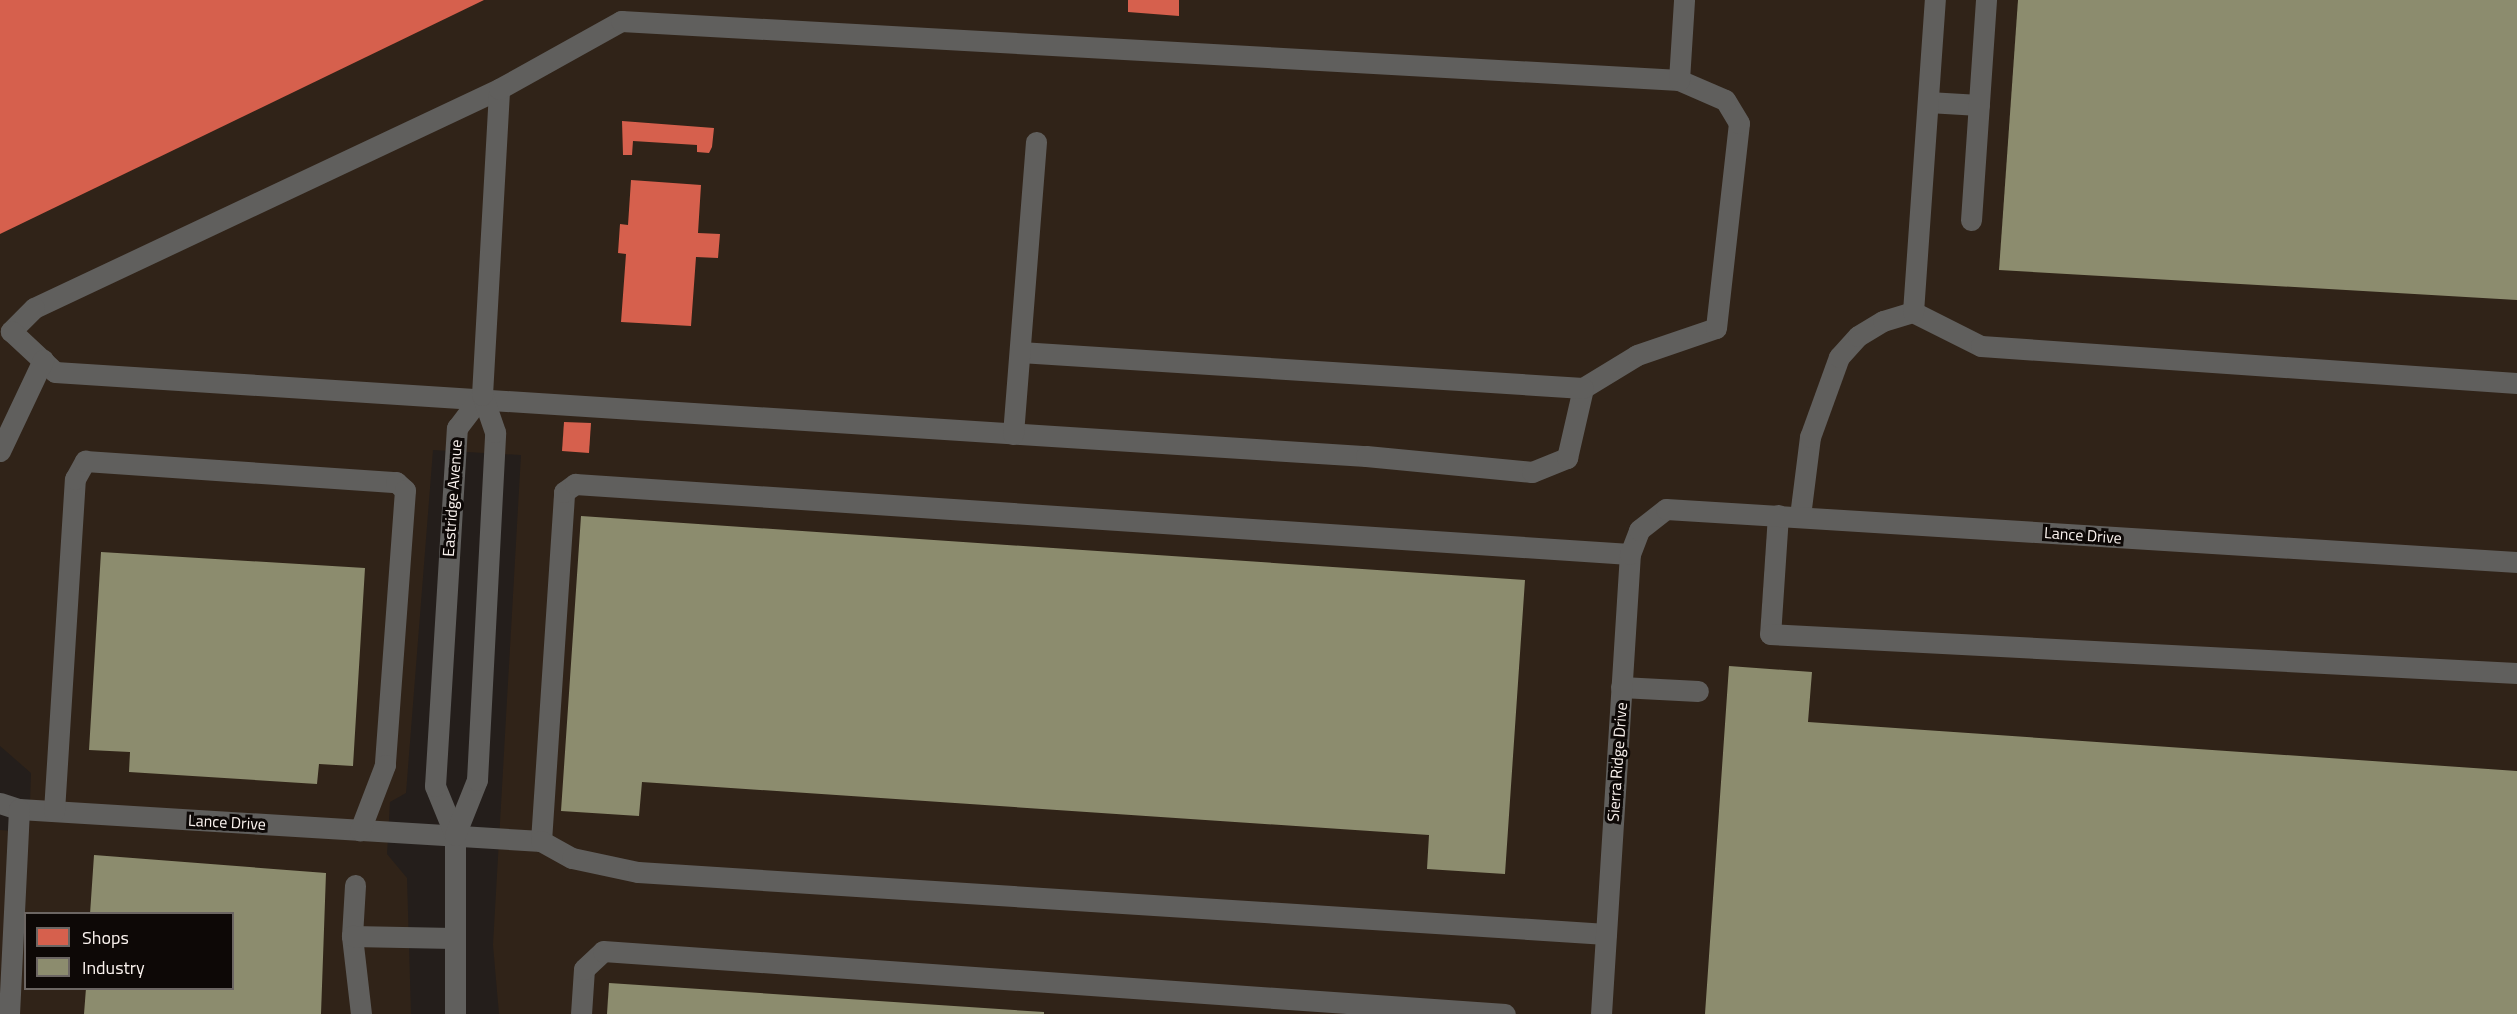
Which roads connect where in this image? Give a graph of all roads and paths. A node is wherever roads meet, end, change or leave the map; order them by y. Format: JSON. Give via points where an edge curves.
{"nodes":[{"id":1,"x":1684,"y":0,"type":"edge"},
{"id":2,"x":1935,"y":0,"type":"edge"},
{"id":3,"x":1986,"y":0,"type":"edge"},
{"id":4,"x":1679,"y":80,"type":"junction"},
{"id":5,"x":499,"y":88,"type":"junction"},
{"id":6,"x":1928,"y":102,"type":"junction"},
{"id":7,"x":1979,"y":105,"type":"junction"},
{"id":8,"x":1036,"y":142,"type":"dead end"},
{"id":9,"x":1971,"y":220,"type":"dead end"},
{"id":10,"x":1913,"y":312,"type":"junction"},
{"id":11,"x":1020,"y":352,"type":"junction"},
{"id":12,"x":43,"y":360,"type":"junction"},
{"id":13,"x":2517,"y":383,"type":"edge"},
{"id":14,"x":1582,"y":387,"type":"junction"},
{"id":15,"x":482,"y":395,"type":"junction"},
{"id":16,"x":1013,"y":434,"type":"junction"},
{"id":17,"x":0,"y":451,"type":"edge"},
{"id":18,"x":1778,"y":515,"type":"junction"},
{"id":19,"x":1800,"y":516,"type":"junction"},
{"id":20,"x":1652,"y":517,"type":"joint"},
{"id":21,"x":1630,"y":554,"type":"junction"},
{"id":22,"x":2517,"y":562,"type":"edge"},
{"id":23,"x":2517,"y":673,"type":"edge"},
{"id":24,"x":1621,"y":687,"type":"junction"},
{"id":25,"x":1698,"y":692,"type":"dead end"},
{"id":26,"x":9,"y":806,"type":"edge"},
{"id":27,"x":54,"y":811,"type":"junction"},
{"id":28,"x":360,"y":830,"type":"junction"},
{"id":29,"x":455,"y":835,"type":"junction"},
{"id":30,"x":541,"y":841,"type":"junction"},
{"id":31,"x":355,"y":885,"type":"dead end"},
{"id":32,"x":1606,"y":934,"type":"junction"},
{"id":33,"x":352,"y":936,"type":"junction"},
{"id":34,"x":453,"y":938,"type":"junction"},
{"id":35,"x":9,"y":1014,"type":"edge"},
{"id":36,"x":360,"y":1014,"type":"edge"},
{"id":37,"x":455,"y":1014,"type":"edge"},
{"id":38,"x":581,"y":1014,"type":"edge"},
{"id":39,"x":1505,"y":1014,"type":"edge"},
{"id":40,"x":1601,"y":1014,"type":"edge"}],
"edges":[{"from":1,"to":4,"type":"street"},
{"from":2,"to":6,"type":"street"},
{"from":3,"to":7,"type":"street"},
{"from":4,"to":5,"type":"street","via":[[621,21]]},
{"from":4,"to":14,"type":"street","via":[[1725,100],[1739,123],[1716,328],[1637,355]]},
{"from":5,"to":12,"type":"street","via":[[34,308],[11,331]]},
{"from":5,"to":15,"type":"street"},
{"from":6,"to":7,"type":"street"},
{"from":6,"to":10,"type":"street"},
{"from":7,"to":9,"type":"street"},
{"from":8,"to":11,"type":"street"},
{"from":10,"to":13,"type":"street","via":[[1981,346]]},
{"from":10,"to":19,"type":"street","via":[[1867,331],[1839,357],[1810,436]]},
{"from":11,"to":14,"type":"street"},
{"from":11,"to":16,"type":"street"},
{"from":12,"to":15,"type":"street","via":[[55,372]]},
{"from":12,"to":17,"type":"street"},
{"from":14,"to":16,"type":"street","via":[[1568,458],[1532,472],[1366,456]]},
{"from":15,"to":16,"type":"street"},
{"from":15,"to":29,"type":"street","name":"Eastridge Avenue","via":[[495,432],[477,780]]},
{"from":15,"to":29,"type":"street","name":"Eastridge Avenue","via":[[457,428],[452,500],[435,786]]},
{"from":18,"to":19,"type":"street","name":"Lance Drive"},
{"from":18,"to":20,"type":"street","name":"Lance Drive","via":[[1681,507]]},
{"from":18,"to":23,"type":"street","via":[[1770,634]]},
{"from":19,"to":22,"type":"street","name":"Lance Drive"},
{"from":20,"to":21,"type":"street","name":"Sierra Ridge Drive"},
{"from":21,"to":24,"type":"street","name":"Sierra Ridge Drive"},
{"from":21,"to":30,"type":"street","via":[[575,484],[564,492]]},
{"from":24,"to":25,"type":"street"},
{"from":24,"to":32,"type":"street","name":"Sierra Ridge Drive"},
{"from":26,"to":27,"type":"street","name":"Lance Drive"},
{"from":26,"to":35,"type":"street"},
{"from":27,"to":28,"type":"street","name":"Lance Drive"},
{"from":27,"to":28,"type":"street","via":[[75,479],[85,461],[396,482],[405,490],[385,765]]},
{"from":28,"to":29,"type":"street","name":"Lance Drive"},
{"from":29,"to":30,"type":"street","name":"Lance Drive"},
{"from":29,"to":34,"type":"street","name":"Eastridge Avenue"},
{"from":30,"to":32,"type":"street","via":[[572,858],[638,872]]},
{"from":31,"to":33,"type":"street"},
{"from":32,"to":40,"type":"street","name":"Sierra Ridge Drive"},
{"from":33,"to":34,"type":"street"},
{"from":33,"to":36,"type":"street"},
{"from":34,"to":37,"type":"street","name":"Eastridge Avenue"},
{"from":38,"to":39,"type":"street","via":[[584,969],[603,951]]}]}
